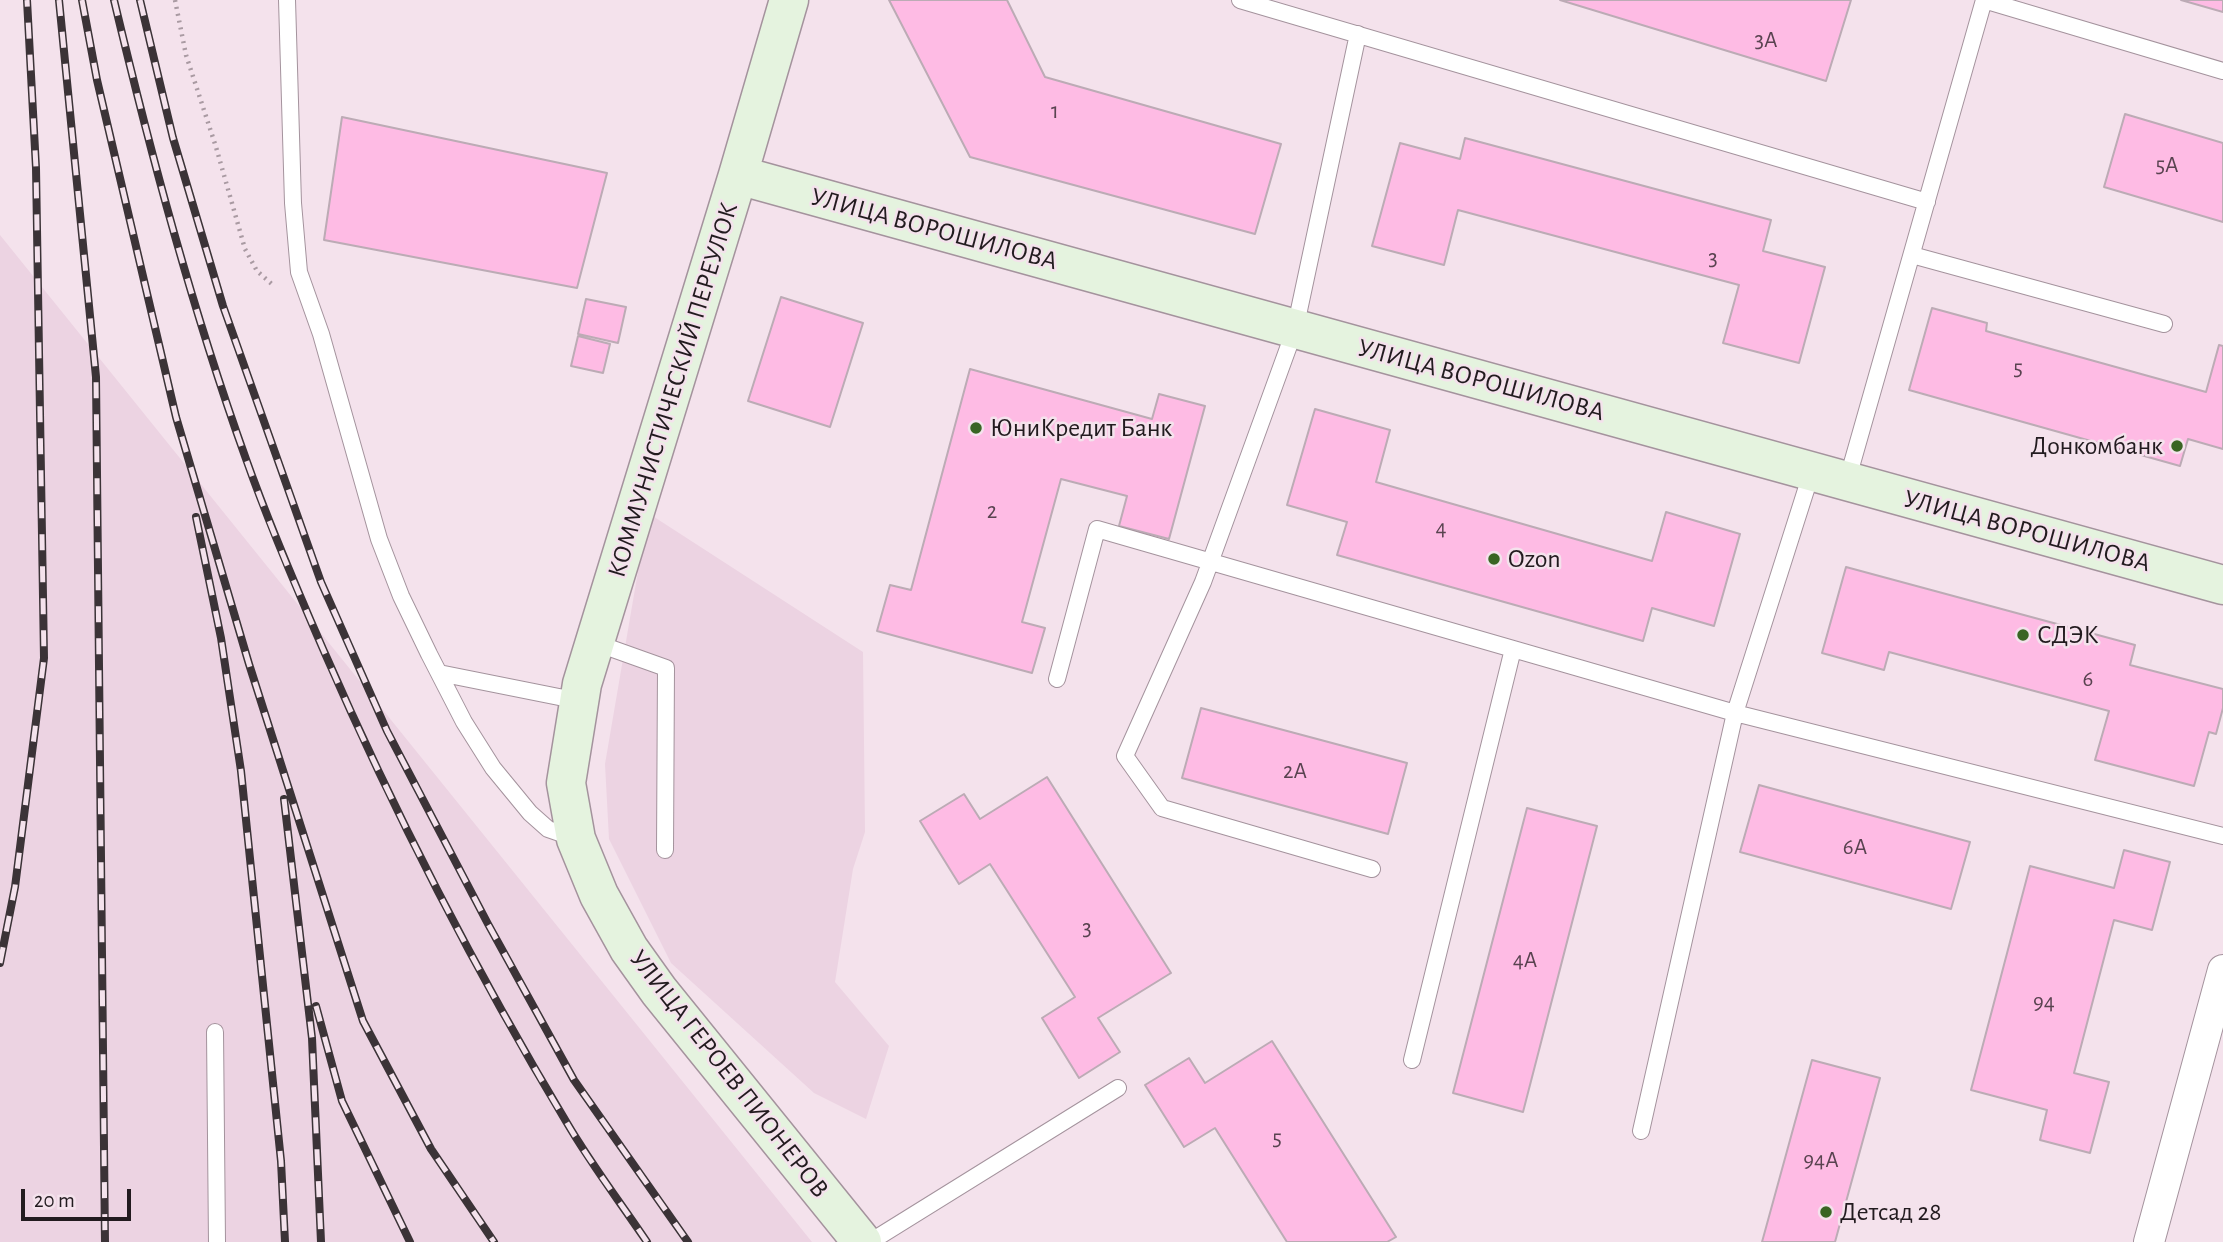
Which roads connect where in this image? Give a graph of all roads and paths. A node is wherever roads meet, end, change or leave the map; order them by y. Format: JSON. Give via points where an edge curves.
{"nodes":[{"id":1,"x":175,"y":0,"type":"edge"},
{"id":2,"x":287,"y":0,"type":"edge"},
{"id":3,"x":789,"y":0,"type":"edge"},
{"id":4,"x":1240,"y":0,"type":"edge"},
{"id":5,"x":1984,"y":0,"type":"edge"},
{"id":6,"x":1358,"y":34,"type":"junction"},
{"id":7,"x":2223,"y":71,"type":"edge"},
{"id":8,"x":738,"y":175,"type":"junction"},
{"id":9,"x":1927,"y":202,"type":"junction"},
{"id":10,"x":1912,"y":255,"type":"junction"},
{"id":11,"x":308,"y":298,"type":"junction"},
{"id":12,"x":2164,"y":324,"type":"dead end"},
{"id":13,"x":1295,"y":329,"type":"junction"},
{"id":14,"x":1830,"y":476,"type":"junction"},
{"id":15,"x":1211,"y":562,"type":"junction"},
{"id":16,"x":2223,"y":585,"type":"edge"},
{"id":17,"x":596,"y":643,"type":"junction"},
{"id":18,"x":1513,"y":649,"type":"junction"},
{"id":19,"x":439,"y":673,"type":"junction"},
{"id":20,"x":1056,"y":679,"type":"dead end"},
{"id":21,"x":579,"y":702,"type":"junction"},
{"id":22,"x":1735,"y":713,"type":"junction"},
{"id":23,"x":566,"y":783,"type":"joint"},
{"id":24,"x":2223,"y":836,"type":"edge"},
{"id":25,"x":576,"y":839,"type":"junction"},
{"id":26,"x":665,"y":850,"type":"dead end"},
{"id":27,"x":1371,"y":869,"type":"dead end"},
{"id":28,"x":2223,"y":970,"type":"edge"},
{"id":29,"x":215,"y":1032,"type":"dead end"},
{"id":30,"x":1412,"y":1060,"type":"dead end"},
{"id":31,"x":1118,"y":1088,"type":"dead end"},
{"id":32,"x":1641,"y":1131,"type":"dead end"},
{"id":33,"x":217,"y":1242,"type":"edge"},
{"id":34,"x":862,"y":1242,"type":"edge"},
{"id":35,"x":870,"y":1242,"type":"edge"},
{"id":36,"x":2149,"y":1242,"type":"edge"}],
"edges":[{"from":1,"to":11,"type":"path","via":[[186,55],[245,250],[257,271],[274,286]]},
{"from":2,"to":11,"type":"lane","via":[[293,203],[299,272]]},
{"from":3,"to":8,"type":"street","name":"КОММУНИСТИЧЕСКИЙ ПЕРЕУЛОК"},
{"from":4,"to":6,"type":"lane"},
{"from":5,"to":7,"type":"lane"},
{"from":5,"to":9,"type":"lane"},
{"from":6,"to":9,"type":"lane"},
{"from":6,"to":13,"type":"lane"},
{"from":8,"to":13,"type":"street","name":"УЛИЦА ВОРОШИЛОВА"},
{"from":8,"to":17,"type":"street","name":"КОММУНИСТИЧЕСКИЙ ПЕРЕУЛОК"},
{"from":9,"to":10,"type":"lane"},
{"from":10,"to":12,"type":"lane"},
{"from":10,"to":14,"type":"lane"},
{"from":11,"to":19,"type":"lane","via":[[379,539]]},
{"from":13,"to":14,"type":"street","name":"УЛИЦА ВОРОШИЛОВА"},
{"from":13,"to":15,"type":"lane"},
{"from":14,"to":16,"type":"street","name":"УЛИЦА ВОРОШИЛОВА"},
{"from":14,"to":22,"type":"lane"},
{"from":15,"to":18,"type":"lane"},
{"from":15,"to":20,"type":"lane","via":[[1097,529]]},
{"from":15,"to":27,"type":"lane","via":[[1125,756],[1162,808]]},
{"from":17,"to":21,"type":"street","name":"КОММУНИСТИЧЕСКИЙ ПЕРЕУЛОК"},
{"from":17,"to":26,"type":"lane","via":[[666,668]]},
{"from":18,"to":22,"type":"lane"},
{"from":18,"to":30,"type":"lane"},
{"from":19,"to":21,"type":"lane"},
{"from":19,"to":25,"type":"lane","via":[[493,768],[530,813],[548,829]]},
{"from":21,"to":23,"type":"street","name":"КОММУНИСТИЧЕСКИЙ ПЕРЕУЛОК"},
{"from":22,"to":24,"type":"lane"},
{"from":22,"to":32,"type":"lane"},
{"from":23,"to":25,"type":"street","name":"УЛИЦА ГЕРОЕВ ПИОНЕРОВ"},
{"from":25,"to":34,"type":"street","name":"УЛИЦА ГЕРОЕВ ПИОНЕРОВ","via":[[599,895],[629,949]]},
{"from":28,"to":36,"type":"street"},
{"from":29,"to":33,"type":"lane"},
{"from":31,"to":35,"type":"lane"}]}
